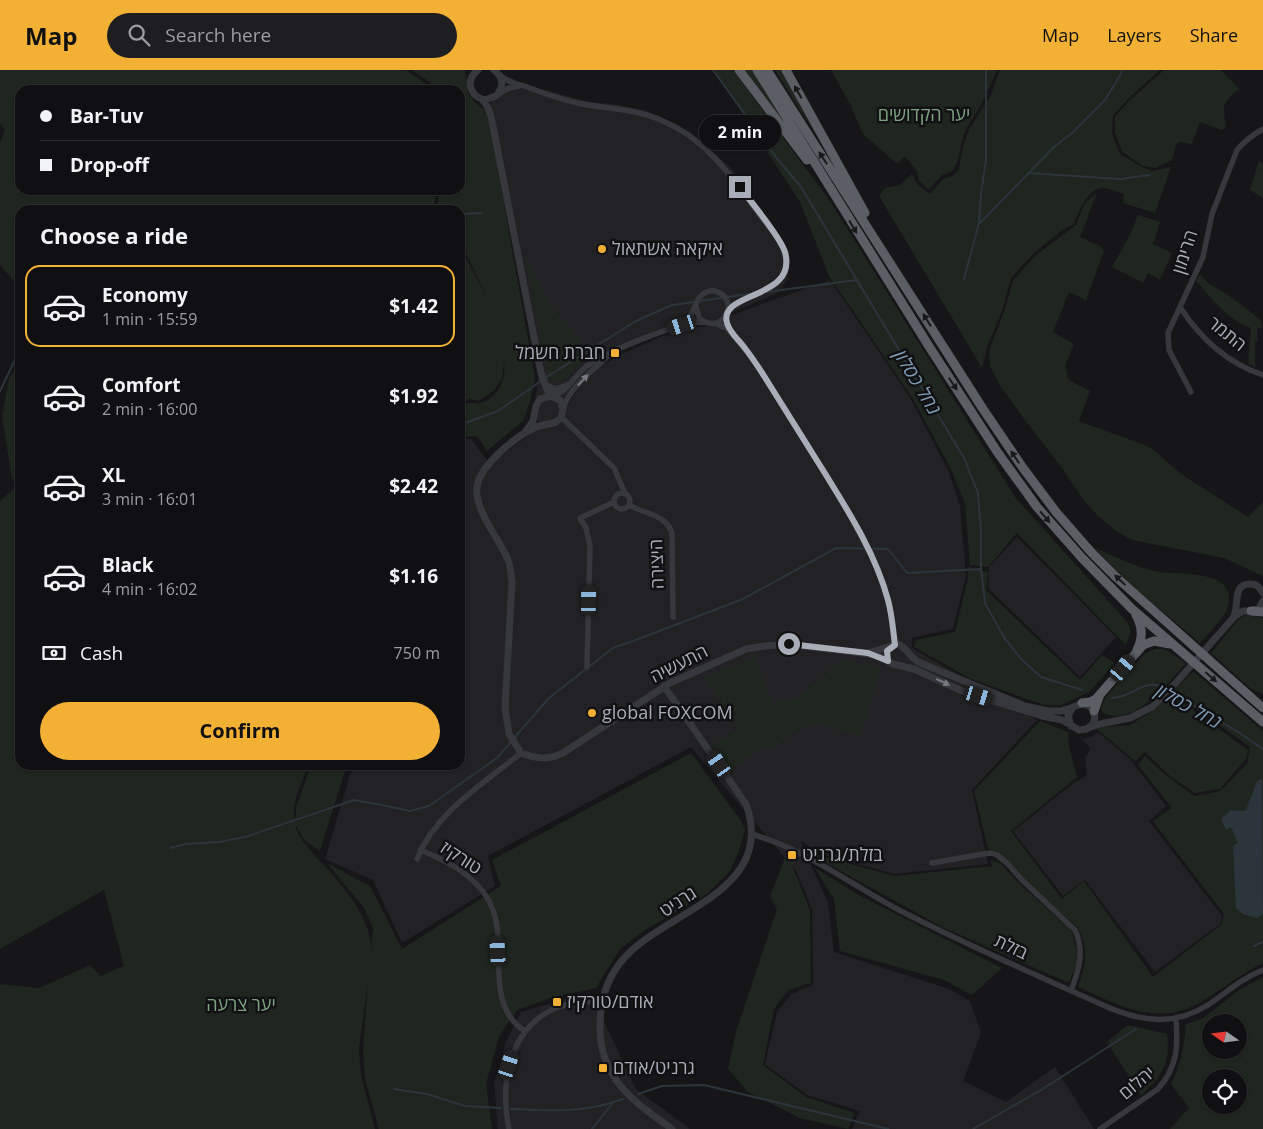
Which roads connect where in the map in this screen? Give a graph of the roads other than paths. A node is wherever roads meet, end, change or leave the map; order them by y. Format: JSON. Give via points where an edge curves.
{"nodes":[{"id":1,"x":469,"y":70,"type":"edge"},
{"id":2,"x":478,"y":70,"type":"edge"},
{"id":3,"x":739,"y":70,"type":"edge"},
{"id":4,"x":757,"y":70,"type":"edge"},
{"id":5,"x":767,"y":70,"type":"edge"},
{"id":6,"x":786,"y":70,"type":"edge"},
{"id":7,"x":497,"y":73,"type":"edge"},
{"id":8,"x":470,"y":80,"type":"junction"},
{"id":9,"x":522,"y":86,"type":"junction"},
{"id":10,"x":498,"y":94,"type":"junction"},
{"id":11,"x":482,"y":100,"type":"junction"},
{"id":12,"x":491,"y":116,"type":"junction"},
{"id":13,"x":1263,"y":129,"type":"edge"},
{"id":14,"x":837,"y":199,"type":"junction"},
{"id":15,"x":906,"y":287,"type":"junction"},
{"id":16,"x":723,"y":295,"type":"junction"},
{"id":17,"x":744,"y":299,"type":"junction"},
{"id":18,"x":696,"y":306,"type":"junction"},
{"id":19,"x":1180,"y":307,"type":"junction"},
{"id":20,"x":727,"y":313,"type":"junction"},
{"id":21,"x":706,"y":322,"type":"junction"},
{"id":22,"x":715,"y":324,"type":"junction"},
{"id":23,"x":682,"y":325,"type":"junction"},
{"id":24,"x":731,"y":332,"type":"junction"},
{"id":25,"x":609,"y":355,"type":"junction"},
{"id":26,"x":541,"y":373,"type":"junction"},
{"id":27,"x":1263,"y":374,"type":"edge"},
{"id":28,"x":544,"y":383,"type":"junction"},
{"id":29,"x":568,"y":385,"type":"junction"},
{"id":30,"x":1191,"y":392,"type":"dead end"},
{"id":31,"x":553,"y":396,"type":"junction"},
{"id":32,"x":539,"y":400,"type":"junction"},
{"id":33,"x":536,"y":410,"type":"junction"},
{"id":34,"x":562,"y":413,"type":"junction"},
{"id":35,"x":548,"y":423,"type":"junction"},
{"id":36,"x":525,"y":432,"type":"junction"},
{"id":37,"x":625,"y":493,"type":"junction"},
{"id":38,"x":614,"y":502,"type":"junction"},
{"id":39,"x":629,"y":506,"type":"junction"},
{"id":40,"x":1263,"y":593,"type":"edge"},
{"id":41,"x":1237,"y":600,"type":"junction"},
{"id":42,"x":1263,"y":601,"type":"edge"},
{"id":43,"x":1132,"y":609,"type":"junction"},
{"id":44,"x":1250,"y":611,"type":"junction"},
{"id":45,"x":1263,"y":612,"type":"edge"},
{"id":46,"x":673,"y":617,"type":"dead end"},
{"id":47,"x":1233,"y":618,"type":"junction"},
{"id":48,"x":1174,"y":645,"type":"junction"},
{"id":49,"x":892,"y":646,"type":"junction"},
{"id":50,"x":906,"y":652,"type":"junction"},
{"id":51,"x":868,"y":653,"type":"junction"},
{"id":52,"x":1134,"y":654,"type":"junction"},
{"id":53,"x":888,"y":661,"type":"junction"},
{"id":54,"x":898,"y":665,"type":"junction"},
{"id":55,"x":587,"y":667,"type":"dead end"},
{"id":56,"x":664,"y":686,"type":"junction"},
{"id":57,"x":1243,"y":690,"type":"junction"},
{"id":58,"x":1100,"y":694,"type":"junction"},
{"id":59,"x":1263,"y":700,"type":"edge"},
{"id":60,"x":1082,"y":703,"type":"junction"},
{"id":61,"x":1072,"y":708,"type":"junction"},
{"id":62,"x":1263,"y":708,"type":"edge"},
{"id":63,"x":1095,"y":712,"type":"junction"},
{"id":64,"x":1112,"y":722,"type":"junction"},
{"id":65,"x":1263,"y":722,"type":"edge"},
{"id":66,"x":1072,"y":726,"type":"junction"},
{"id":67,"x":1090,"y":727,"type":"junction"},
{"id":68,"x":521,"y":753,"type":"junction"},
{"id":69,"x":751,"y":834,"type":"junction"},
{"id":70,"x":420,"y":850,"type":"junction"},
{"id":71,"x":417,"y":859,"type":"dead end"},
{"id":72,"x":932,"y":863,"type":"dead end"},
{"id":73,"x":1263,"y":970,"type":"edge"},
{"id":74,"x":1071,"y":991,"type":"junction"},
{"id":75,"x":602,"y":1002,"type":"junction"},
{"id":76,"x":1176,"y":1019,"type":"junction"},
{"id":77,"x":525,"y":1031,"type":"junction"},
{"id":78,"x":509,"y":1129,"type":"edge"},
{"id":79,"x":672,"y":1129,"type":"edge"},
{"id":80,"x":1100,"y":1129,"type":"edge"}],
"edges":[{"from":1,"to":8,"type":"street"},
{"from":2,"to":8,"type":"street"},
{"from":3,"to":14,"type":"highway"},
{"from":4,"to":14,"type":"highway"},
{"from":15,"to":5,"type":"highway","one_way":true},
{"from":15,"to":6,"type":"highway","one_way":true},
{"from":7,"to":9,"type":"street"},
{"from":7,"to":10,"type":"street","via":[[502,85]]},
{"from":8,"to":11,"type":"street","via":[[472,92]]},
{"from":9,"to":10,"type":"street"},
{"from":9,"to":17,"type":"street","via":[[574,102],[648,115],[681,130],[708,151],[729,172],[785,253],[785,270],[777,283]]},
{"from":10,"to":11,"type":"street","via":[[490,100]]},
{"from":10,"to":12,"type":"street"},
{"from":11,"to":12,"type":"street"},
{"from":12,"to":26,"type":"street"},
{"from":13,"to":19,"type":"street","name":"הרימון","via":[[1237,150],[1212,214],[1203,258]]},
{"from":14,"to":43,"type":"highway","one_way":true,"via":[[998,453],[1042,514]]},
{"from":57,"to":15,"type":"highway","one_way":true,"via":[[1117,578],[1056,512],[1018,461]]},
{"from":16,"to":17,"type":"street","via":[[732,300]]},
{"from":16,"to":18,"type":"street","via":[[706,292]]},
{"from":16,"to":20,"type":"street","via":[[728,303]]},
{"from":17,"to":20,"type":"street"},
{"from":18,"to":21,"type":"street","via":[[698,316]]},
{"from":18,"to":23,"type":"street","via":[[692,317]]},
{"from":19,"to":27,"type":"street","name":"התמר","via":[[1213,346],[1237,363]]},
{"from":19,"to":30,"type":"street","name":"הרימון","via":[[1170,328],[1168,342]]},
{"from":20,"to":22,"type":"street"},
{"from":20,"to":24,"type":"street"},
{"from":21,"to":22,"type":"street"},
{"from":21,"to":23,"type":"street"},
{"from":22,"to":24,"type":"street"},
{"from":23,"to":25,"type":"street"},
{"from":24,"to":49,"type":"street","via":[[758,367],[856,525],[884,586],[892,615]]},
{"from":25,"to":29,"type":"street","via":[[587,366]]},
{"from":34,"to":25,"type":"street","one_way":true,"via":[[579,384]]},
{"from":26,"to":28,"type":"street"},
{"from":26,"to":32,"type":"street"},
{"from":28,"to":29,"type":"street","via":[[555,389]]},
{"from":28,"to":31,"type":"street"},
{"from":29,"to":31,"type":"street"},
{"from":31,"to":32,"type":"street"},
{"from":31,"to":34,"type":"street","via":[[561,402]]},
{"from":32,"to":33,"type":"street"},
{"from":33,"to":35,"type":"street","via":[[540,420]]},
{"from":33,"to":36,"type":"street"},
{"from":34,"to":35,"type":"street","via":[[554,422]]},
{"from":34,"to":37,"type":"street","via":[[614,468]]},
{"from":35,"to":36,"type":"street"},
{"from":36,"to":68,"type":"street","via":[[489,462],[477,486],[480,507],[511,571],[505,708],[510,734]]},
{"from":37,"to":38,"type":"street","via":[[617,494]]},
{"from":37,"to":39,"type":"street","via":[[630,498]]},
{"from":38,"to":39,"type":"street","via":[[621,509]]},
{"from":38,"to":55,"type":"street","via":[[580,518],[590,546]]},
{"from":39,"to":46,"type":"street","name":"היצירה","via":[[660,518],[672,533]]},
{"from":40,"to":41,"type":"street","via":[[1256,585],[1247,584],[1239,590]]},
{"from":41,"to":44,"type":"street","via":[[1241,607]]},
{"from":41,"to":47,"type":"street"},
{"from":42,"to":44,"type":"street","via":[[1259,608]]},
{"from":43,"to":48,"type":"highway"},
{"from":43,"to":52,"type":"highway","via":[[1142,631],[1140,645]]},
{"from":44,"to":45,"type":"highway"},
{"from":44,"to":47,"type":"street","via":[[1241,612]]},
{"from":47,"to":64,"type":"street","via":[[1166,694],[1141,713]]},
{"from":48,"to":52,"type":"highway","via":[[1150,642]]},
{"from":48,"to":65,"type":"highway","one_way":true},
{"from":49,"to":50,"type":"street","via":[[903,647]]},
{"from":49,"to":51,"type":"street","name":"התעשיה"},
{"from":49,"to":53,"type":"street","via":[[886,654]]},
{"from":50,"to":54,"type":"street","via":[[906,659]]},
{"from":50,"to":61,"type":"street","via":[[918,662],[1025,706],[1049,711]]},
{"from":51,"to":53,"type":"street","name":"התעשיה"},
{"from":51,"to":56,"type":"street","name":"התעשיה","via":[[789,644],[746,649]]},
{"from":52,"to":58,"type":"highway"},
{"from":53,"to":54,"type":"street"},
{"from":54,"to":66,"type":"street","one_way":true,"via":[[962,691],[1037,715],[1064,720]]},
{"from":56,"to":68,"type":"street","name":"התעשיה","via":[[564,754],[539,759]]},
{"from":56,"to":69,"type":"street","name":"גרניט","via":[[746,804]]},
{"from":57,"to":59,"type":"highway"},
{"from":57,"to":62,"type":"highway"},
{"from":58,"to":60,"type":"highway","via":[[1091,702]]},
{"from":58,"to":63,"type":"highway"},
{"from":60,"to":61,"type":"street"},
{"from":60,"to":63,"type":"street"},
{"from":61,"to":66,"type":"street","via":[[1068,716]]},
{"from":63,"to":64,"type":"street","via":[[1100,719]]},
{"from":63,"to":67,"type":"street","via":[[1095,721]]},
{"from":64,"to":67,"type":"street"},
{"from":66,"to":67,"type":"street","via":[[1081,730]]},
{"from":68,"to":70,"type":"street","via":[[445,815]]},
{"from":69,"to":74,"type":"street","name":"בזלת","via":[[778,842],[909,915]]},
{"from":69,"to":75,"type":"street","name":"גרניט","via":[[742,865],[725,886],[642,942],[627,956],[612,976]]},
{"from":70,"to":71,"type":"street"},
{"from":70,"to":77,"type":"street","name":"טורקיז","via":[[465,874],[488,898],[496,920],[503,1004],[512,1022]]},
{"from":72,"to":74,"type":"street","via":[[991,853],[1008,864],[1069,923],[1077,935],[1081,960]]},
{"from":73,"to":76,"type":"street","name":"בזלת","via":[[1197,1011]]},
{"from":74,"to":76,"type":"street","name":"בזלת","via":[[1138,1018]]},
{"from":75,"to":77,"type":"street","via":[[562,1006],[545,1014]]},
{"from":75,"to":79,"type":"street","name":"גרניט","via":[[601,1043],[612,1075],[634,1101]]},
{"from":76,"to":80,"type":"street","name":"יהלום","via":[[1177,1048],[1166,1080]]},
{"from":77,"to":78,"type":"street","via":[[513,1051],[506,1079]]}]}
